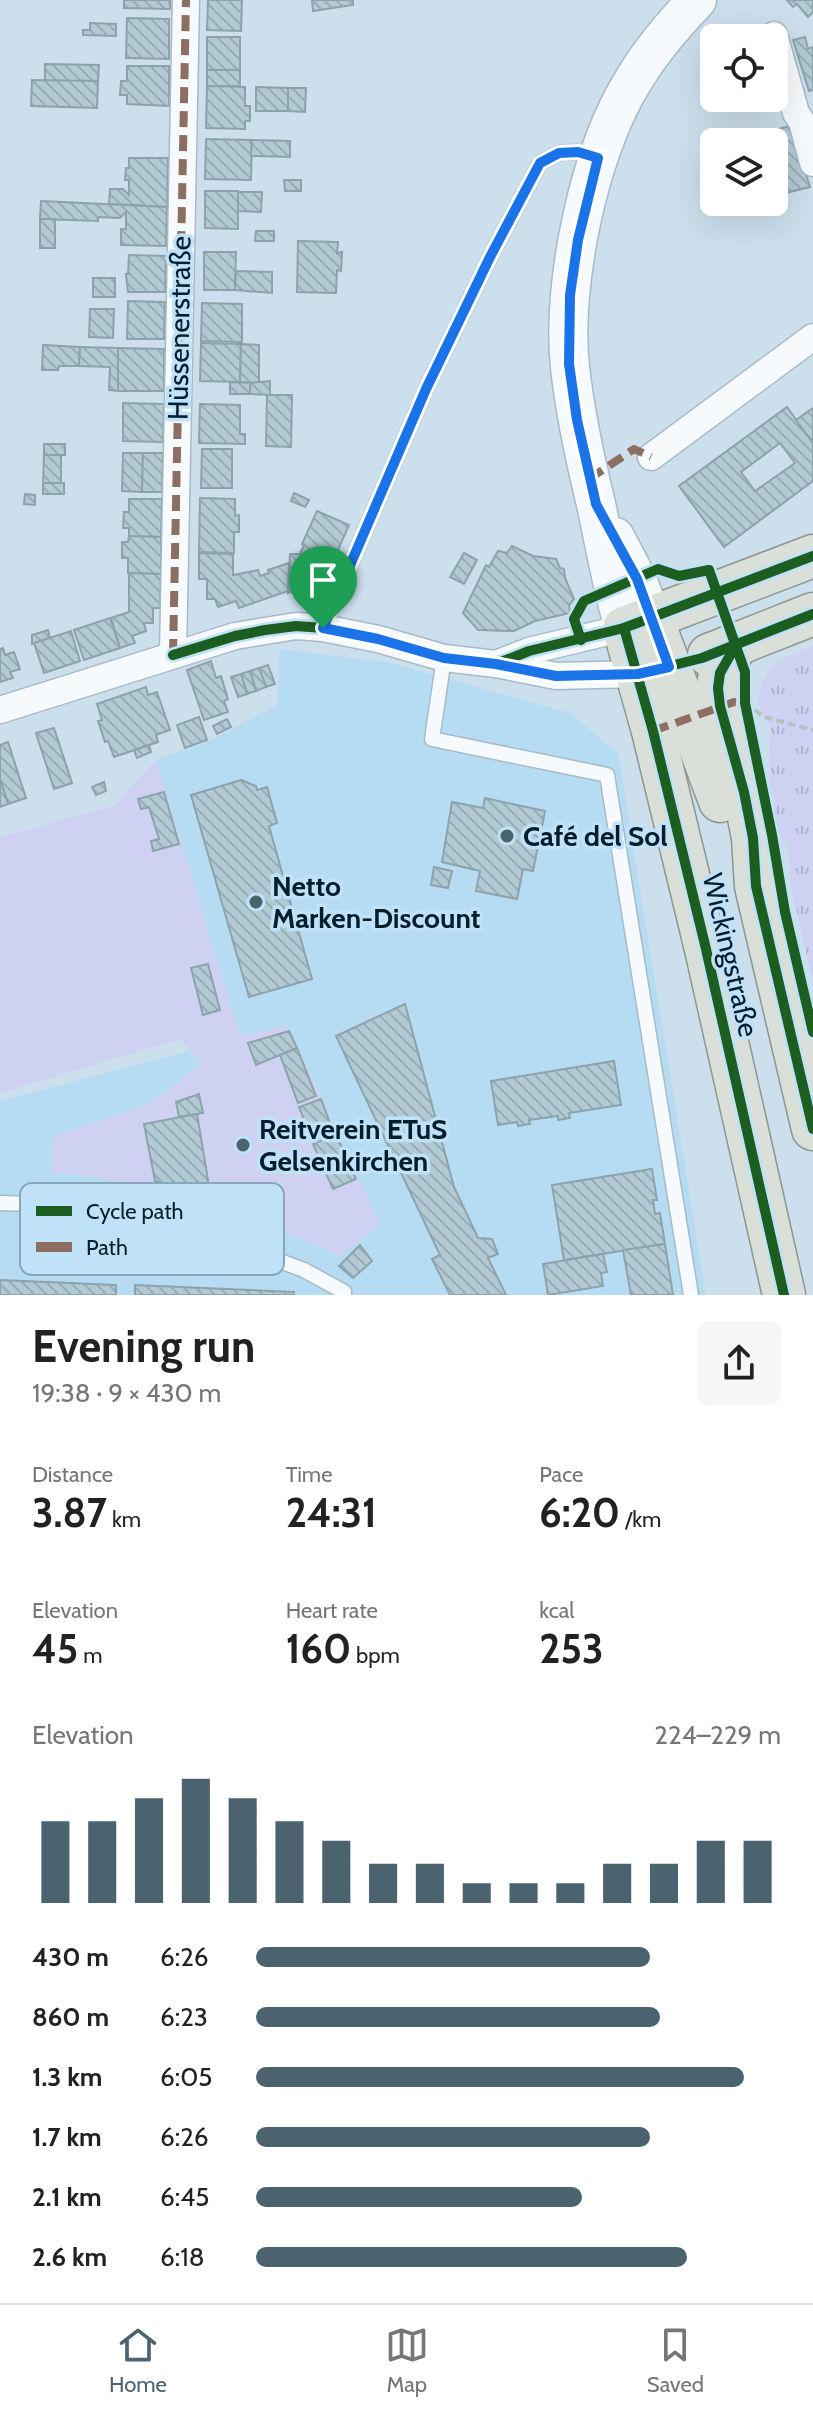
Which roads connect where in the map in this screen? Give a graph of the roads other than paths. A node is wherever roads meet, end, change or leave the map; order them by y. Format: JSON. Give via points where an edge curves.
{"nodes":[{"id":1,"x":186,"y":0,"type":"edge"},
{"id":2,"x":697,"y":0,"type":"edge"},
{"id":3,"x":788,"y":85,"type":"edge"},
{"id":4,"x":598,"y":158,"type":"junction"},
{"id":5,"x":813,"y":163,"type":"edge"},
{"id":6,"x":813,"y":337,"type":"edge"},
{"id":7,"x":651,"y":457,"type":"dead end"},
{"id":8,"x":813,"y":556,"type":"edge"},
{"id":9,"x":813,"y":614,"type":"edge"},
{"id":10,"x":638,"y":623,"type":"junction"},
{"id":11,"x":323,"y":628,"type":"junction"},
{"id":12,"x":736,"y":645,"type":"junction"},
{"id":13,"x":173,"y":655,"type":"junction"},
{"id":14,"x":444,"y":658,"type":"junction"},
{"id":15,"x":496,"y":664,"type":"junction"},
{"id":16,"x":654,"y":671,"type":"junction"},
{"id":17,"x":0,"y":710,"type":"edge"},
{"id":18,"x":756,"y":886,"type":"junction"},
{"id":19,"x":813,"y":1129,"type":"edge"},
{"id":20,"x":0,"y":1203,"type":"edge"},
{"id":21,"x":20,"y":1204,"type":"edge"},
{"id":22,"x":284,"y":1263,"type":"edge"},
{"id":23,"x":344,"y":1295,"type":"edge"},
{"id":24,"x":691,"y":1295,"type":"edge"},
{"id":25,"x":784,"y":1295,"type":"edge"}],
"edges":[{"from":1,"to":13,"type":"street","name":"Hüssenerstraße"},
{"from":2,"to":4,"type":"main road","via":[[631,83]]},
{"from":3,"to":5,"type":"street"},
{"from":4,"to":10,"type":"main road","via":[[570,295],[569,364],[596,504],[631,568]]},
{"from":4,"to":11,"type":"lane","via":[[559,153],[540,163],[426,389]]},
{"from":6,"to":7,"type":"street"},
{"from":8,"to":10,"type":"main road"},
{"from":9,"to":12,"type":"main road"},
{"from":10,"to":15,"type":"street"},
{"from":10,"to":16,"type":"main road","name":"Wickingstraße"},
{"from":11,"to":13,"type":"street","via":[[265,630]]},
{"from":11,"to":14,"type":"street"},
{"from":12,"to":16,"type":"main road"},
{"from":12,"to":18,"type":"main road","name":"Wickingstraße","via":[[718,688],[753,838]]},
{"from":13,"to":17,"type":"street"},
{"from":14,"to":15,"type":"street"},
{"from":14,"to":24,"type":"lane","via":[[432,739],[607,775]]},
{"from":15,"to":16,"type":"street","via":[[556,676]]},
{"from":16,"to":18,"type":"main road","name":"Wickingstraße"},
{"from":16,"to":25,"type":"main road","name":"Wickingstraße","via":[[706,949]]},
{"from":18,"to":19,"type":"main road","name":"Wickingstraße"},
{"from":20,"to":21,"type":"lane"},
{"from":22,"to":23,"type":"lane"}]}
